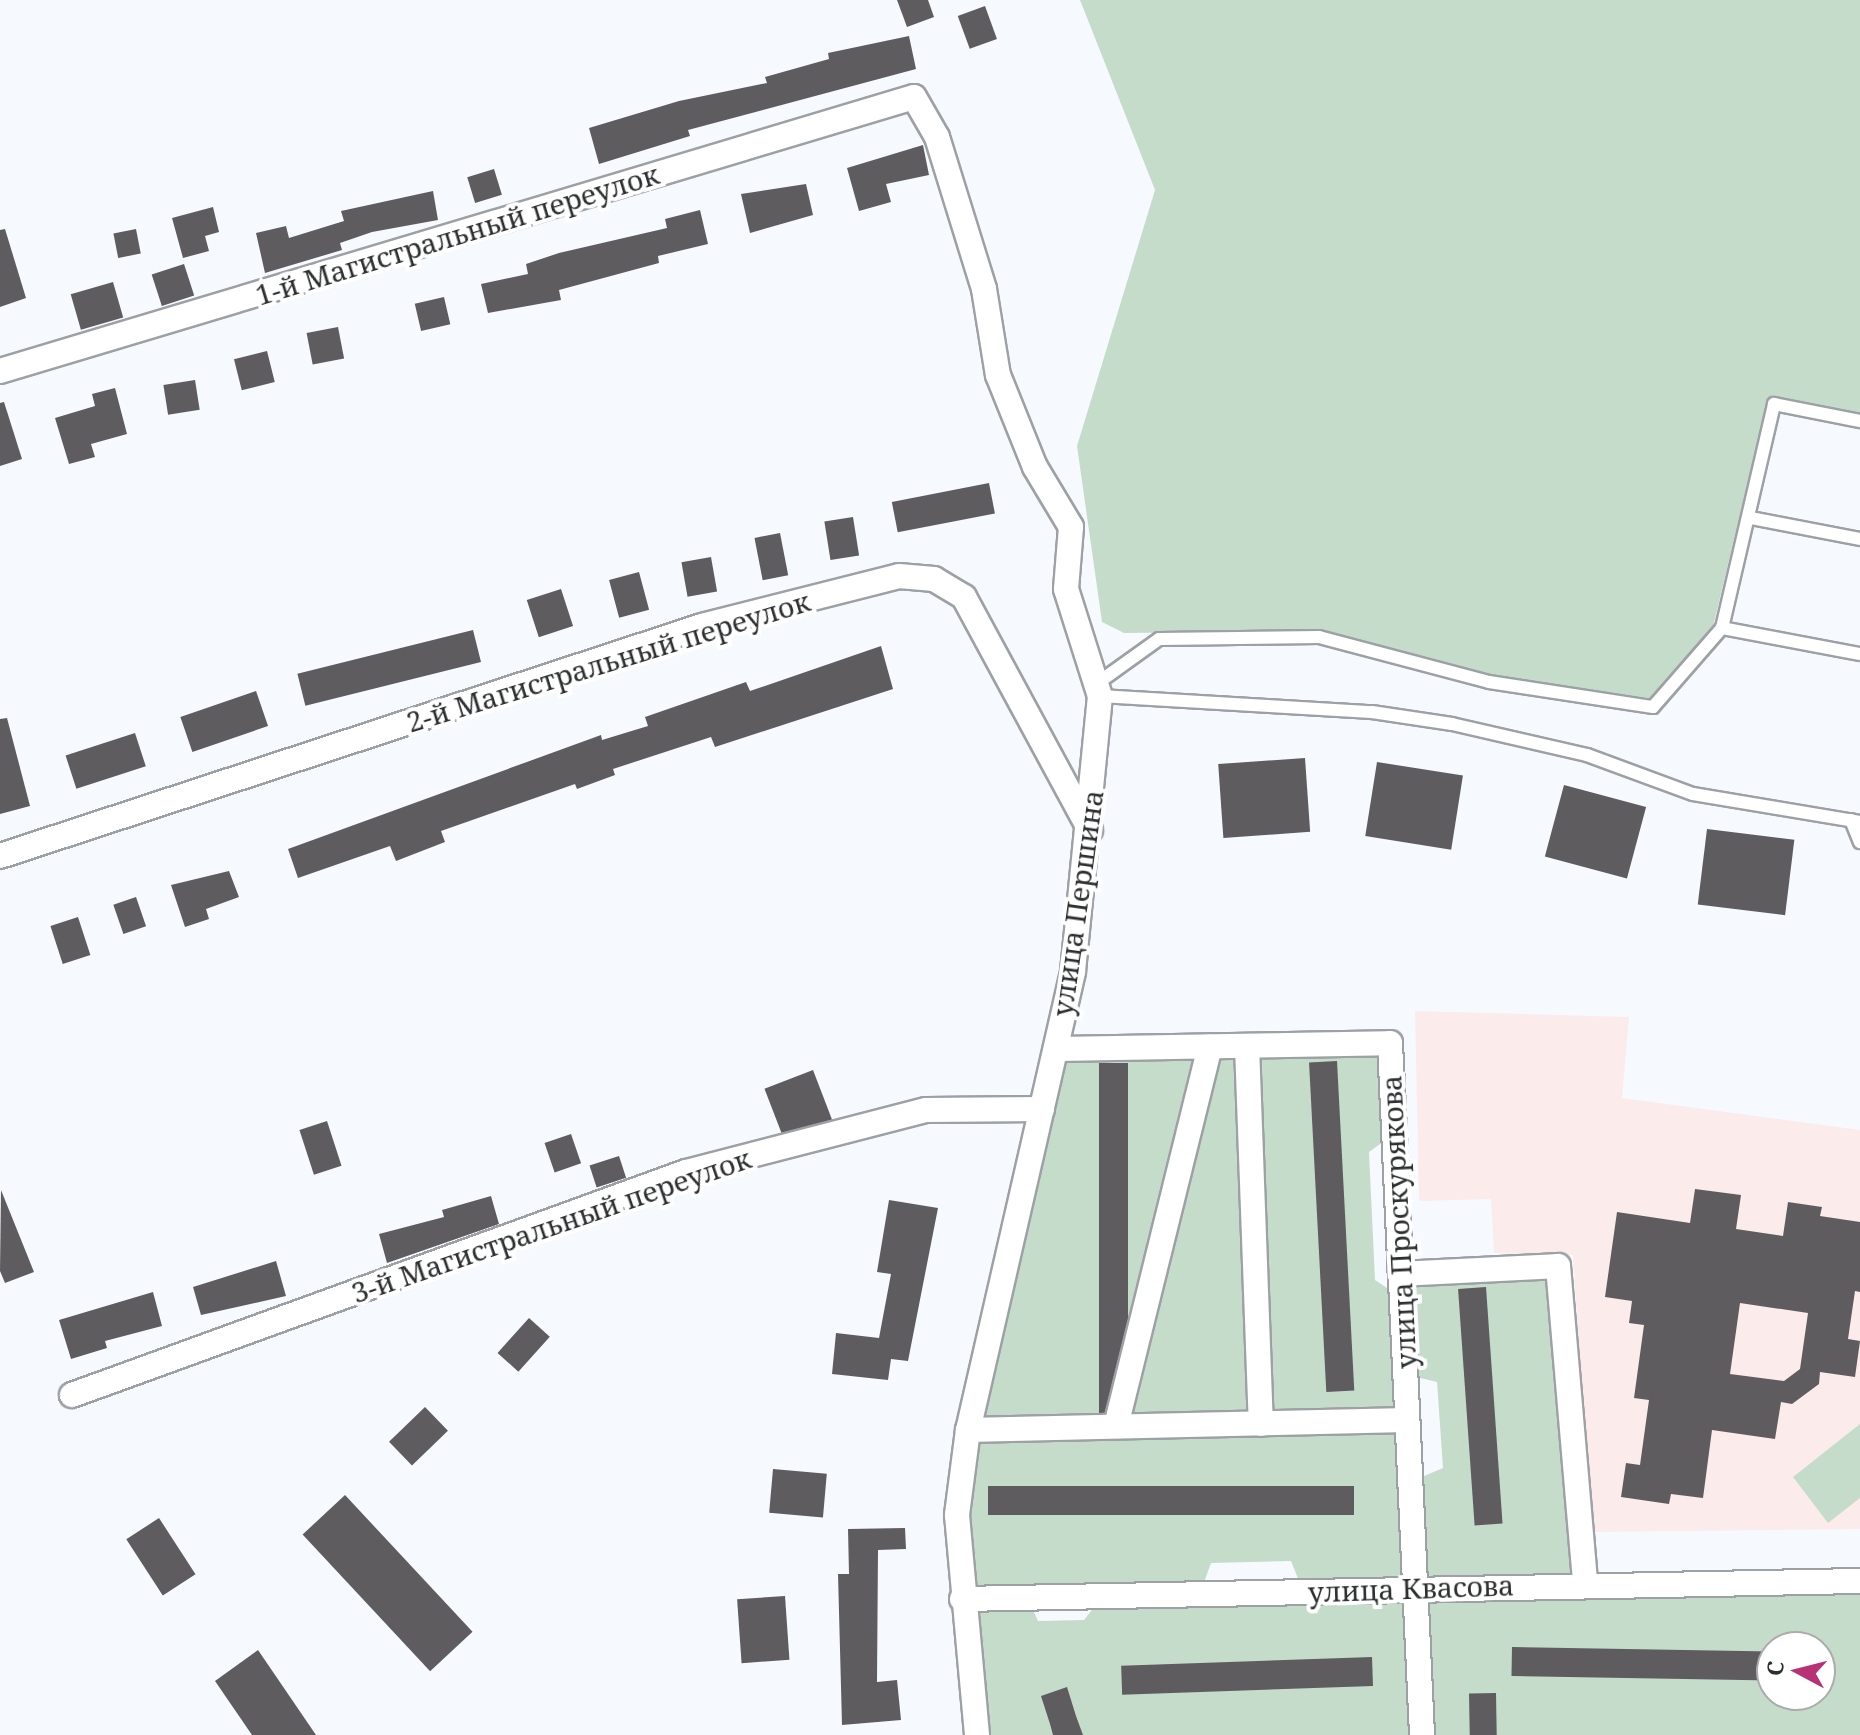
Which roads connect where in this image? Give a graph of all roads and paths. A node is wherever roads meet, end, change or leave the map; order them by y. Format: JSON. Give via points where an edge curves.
{"nodes":[{"id":1,"x":914,"y":97,"type":"joint"},
{"id":2,"x":0,"y":371,"type":"edge"},
{"id":3,"x":1860,"y":421,"type":"edge"},
{"id":4,"x":1751,"y":518,"type":"junction"},
{"id":5,"x":1860,"y":539,"type":"edge"},
{"id":6,"x":1722,"y":628,"type":"junction"},
{"id":7,"x":1860,"y":654,"type":"edge"},
{"id":8,"x":1100,"y":689,"type":"junction"},
{"id":9,"x":1856,"y":821,"type":"edge"},
{"id":10,"x":1090,"y":830,"type":"junction"},
{"id":11,"x":1860,"y":842,"type":"edge"},
{"id":12,"x":0,"y":856,"type":"edge"},
{"id":13,"x":1210,"y":1046,"type":"junction"},
{"id":14,"x":1247,"y":1046,"type":"junction"},
{"id":15,"x":1056,"y":1049,"type":"junction"},
{"id":16,"x":1042,"y":1109,"type":"junction"},
{"id":17,"x":1401,"y":1274,"type":"junction"},
{"id":18,"x":72,"y":1395,"type":"dead end"},
{"id":19,"x":1407,"y":1420,"type":"junction"},
{"id":20,"x":1261,"y":1424,"type":"junction"},
{"id":21,"x":1116,"y":1426,"type":"junction"},
{"id":22,"x":968,"y":1430,"type":"junction"},
{"id":23,"x":1860,"y":1581,"type":"edge"},
{"id":24,"x":1585,"y":1583,"type":"junction"},
{"id":25,"x":1415,"y":1588,"type":"junction"},
{"id":26,"x":962,"y":1599,"type":"junction"},
{"id":27,"x":977,"y":1735,"type":"edge"},
{"id":28,"x":1422,"y":1735,"type":"edge"}],
"edges":[{"from":1,"to":2,"type":"street","name":"1-й Магистральный переулок"},
{"from":1,"to":8,"type":"street","name":"улица Першина","via":[[937,137],[984,289],[998,375],[1035,467],[1071,527],[1066,589]]},
{"from":3,"to":4,"type":"lane","via":[[1774,404]]},
{"from":4,"to":5,"type":"lane"},
{"from":4,"to":6,"type":"lane"},
{"from":6,"to":7,"type":"lane"},
{"from":6,"to":8,"type":"lane","via":[[1653,707],[1489,682],[1319,637],[1159,639]]},
{"from":8,"to":9,"type":"lane","via":[[1372,712],[1452,724],[1587,755],[1693,794]]},
{"from":8,"to":10,"type":"street","name":"улица Першина"},
{"from":9,"to":11,"type":"lane"},
{"from":10,"to":12,"type":"street","name":"2-й Магистральный переулок","via":[[964,597],[934,579],[899,576],[702,626]]},
{"from":10,"to":15,"type":"street","name":"улица Першина","via":[[1073,972]]},
{"from":13,"to":14,"type":"street","name":"улица Проскурякова"},
{"from":13,"to":15,"type":"street","name":"улица Проскурякова"},
{"from":13,"to":21,"type":"street"},
{"from":14,"to":17,"type":"street","name":"улица Проскурякова","via":[[1390,1043]]},
{"from":14,"to":20,"type":"street"},
{"from":15,"to":16,"type":"street","name":"улица Першина"},
{"from":16,"to":18,"type":"street","name":"3-й Магистральный переулок","via":[[926,1110],[686,1172]]},
{"from":16,"to":22,"type":"street","name":"улица Першина"},
{"from":17,"to":19,"type":"street","name":"улица Проскурякова"},
{"from":17,"to":24,"type":"street","via":[[1558,1266]]},
{"from":19,"to":20,"type":"street"},
{"from":19,"to":25,"type":"street","name":"улица Проскурякова"},
{"from":20,"to":21,"type":"street"},
{"from":21,"to":22,"type":"street"},
{"from":22,"to":26,"type":"street","name":"улица Першина","via":[[957,1515]]},
{"from":23,"to":24,"type":"street","name":"улица Квасова"},
{"from":24,"to":25,"type":"street","name":"улица Квасова"},
{"from":25,"to":26,"type":"street","name":"улица Квасова"},
{"from":25,"to":28,"type":"street","name":"улица Проскурякова"},
{"from":26,"to":27,"type":"street","name":"улица Першина"}]}
